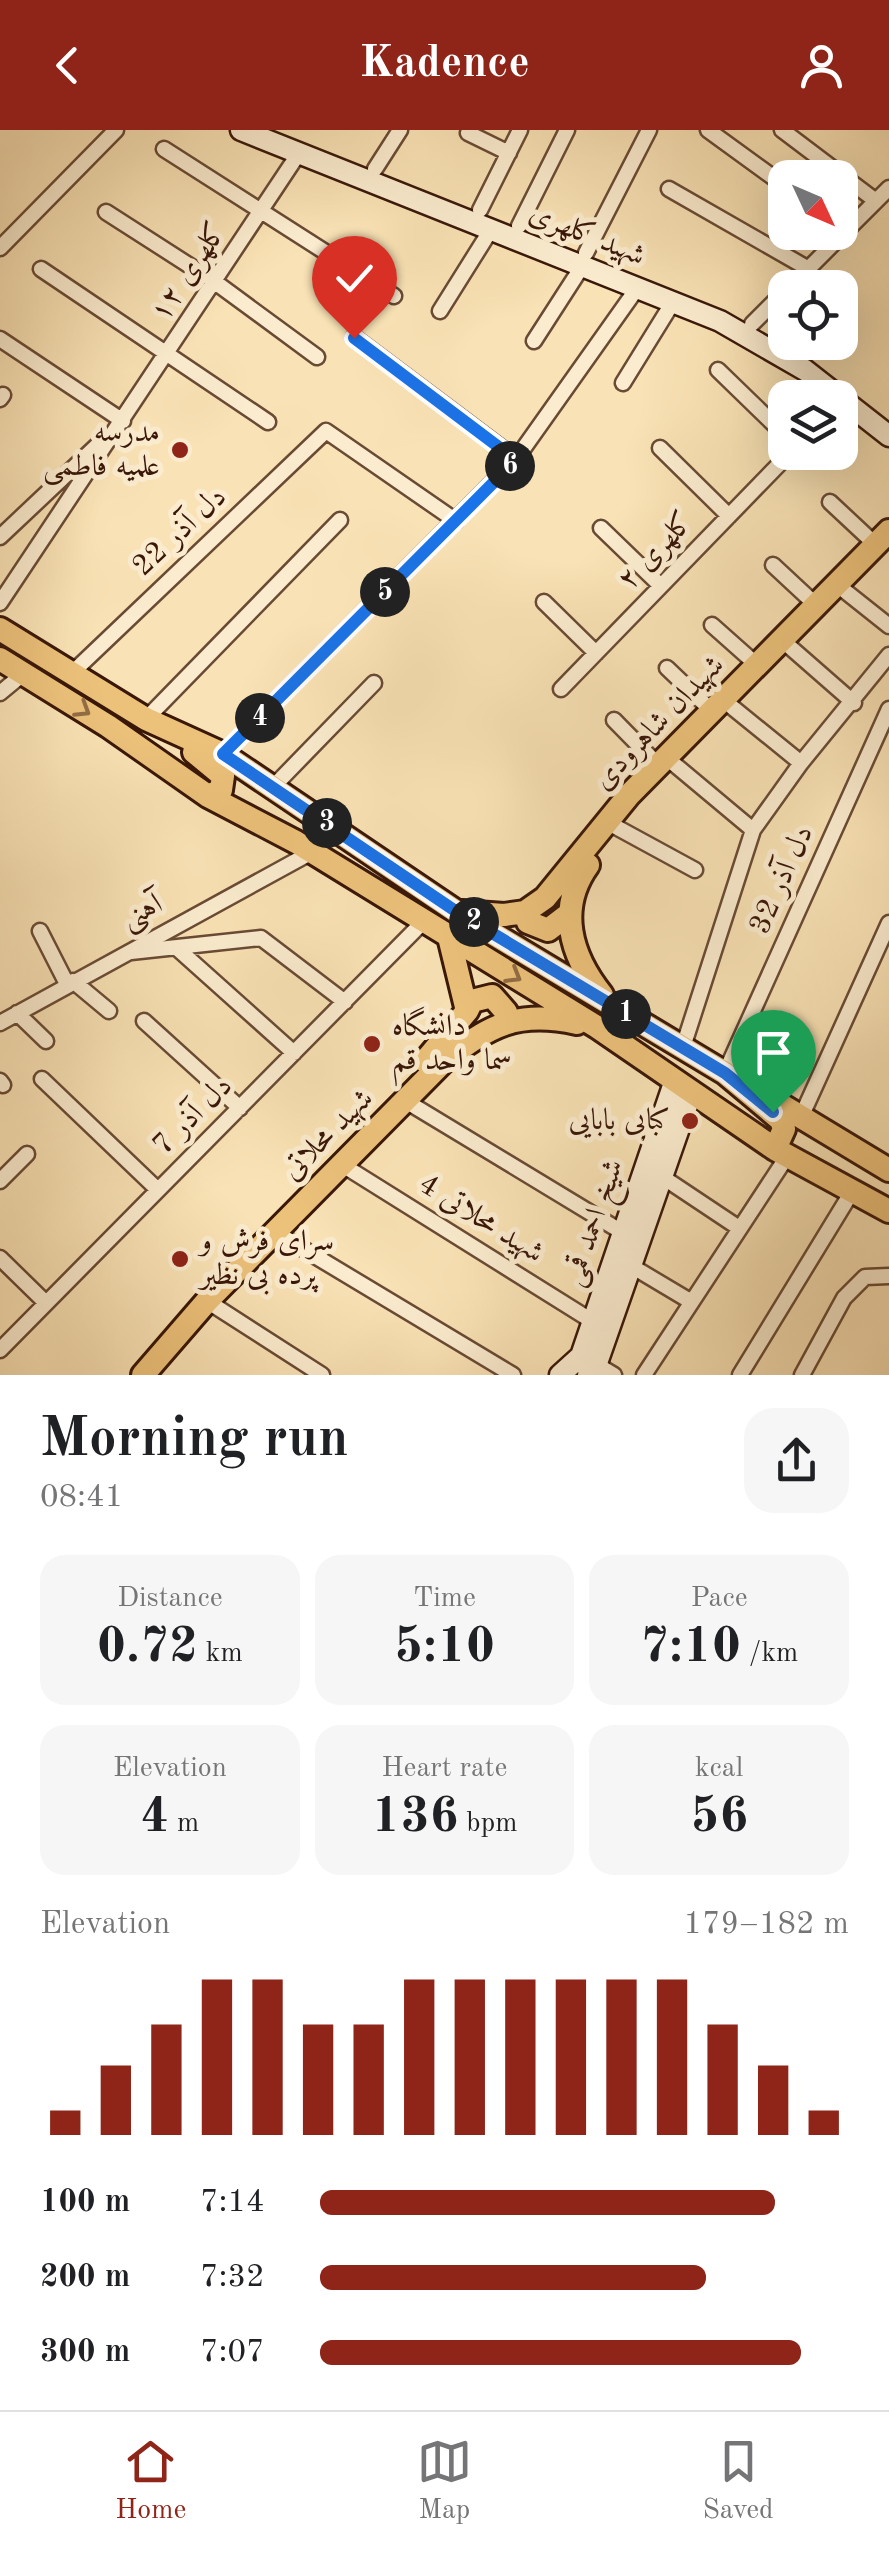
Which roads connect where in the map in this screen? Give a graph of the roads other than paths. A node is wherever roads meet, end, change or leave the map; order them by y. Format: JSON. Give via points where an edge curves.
{"nodes":[{"id":1,"x":116,"y":130,"type":"edge"},
{"id":2,"x":241,"y":130,"type":"edge"},
{"id":3,"x":275,"y":130,"type":"edge"},
{"id":4,"x":400,"y":130,"type":"edge"},
{"id":5,"x":520,"y":130,"type":"edge"},
{"id":6,"x":568,"y":130,"type":"edge"},
{"id":7,"x":649,"y":130,"type":"edge"},
{"id":8,"x":708,"y":130,"type":"edge"},
{"id":9,"x":782,"y":130,"type":"edge"},
{"id":10,"x":468,"y":133,"type":"dead end"},
{"id":11,"x":164,"y":149,"type":"dead end"},
{"id":12,"x":299,"y":152,"type":"junction"},
{"id":13,"x":509,"y":153,"type":"junction"},
{"id":14,"x":375,"y":169,"type":"junction"},
{"id":15,"x":768,"y":174,"type":"edge"},
{"id":16,"x":889,"y":188,"type":"edge"},
{"id":17,"x":669,"y":189,"type":"dead end"},
{"id":18,"x":876,"y":201,"type":"junction"},
{"id":19,"x":106,"y":212,"type":"dead end"},
{"id":20,"x":262,"y":213,"type":"junction"},
{"id":21,"x":858,"y":216,"type":"edge"},
{"id":22,"x":486,"y":219,"type":"junction"},
{"id":23,"x":519,"y":226,"type":"junction"},
{"id":24,"x":0,"y":248,"type":"edge"},
{"id":25,"x":824,"y":250,"type":"edge"},
{"id":26,"x":584,"y":259,"type":"junction"},
{"id":27,"x":808,"y":268,"type":"joint"},
{"id":28,"x":42,"y":269,"type":"dead end"},
{"id":29,"x":216,"y":282,"type":"junction"},
{"id":30,"x":638,"y":288,"type":"junction"},
{"id":31,"x":394,"y":296,"type":"dead end"},
{"id":32,"x":673,"y":302,"type":"junction"},
{"id":33,"x":768,"y":310,"type":"edge"},
{"id":34,"x":440,"y":311,"type":"dead end"},
{"id":35,"x":749,"y":330,"type":"junction"},
{"id":36,"x":354,"y":338,"type":"dead end"},
{"id":37,"x":0,"y":339,"type":"edge"},
{"id":38,"x":534,"y":340,"type":"dead end"},
{"id":39,"x":168,"y":354,"type":"junction"},
{"id":40,"x":317,"y":357,"type":"dead end"},
{"id":41,"x":718,"y":370,"type":"dead end"},
{"id":42,"x":815,"y":380,"type":"edge"},
{"id":43,"x":623,"y":382,"type":"dead end"},
{"id":44,"x":858,"y":412,"type":"edge"},
{"id":45,"x":768,"y":419,"type":"edge"},
{"id":46,"x":889,"y":420,"type":"edge"},
{"id":47,"x":123,"y":421,"type":"junction"},
{"id":48,"x":268,"y":422,"type":"dead end"},
{"id":49,"x":889,"y":436,"type":"edge"},
{"id":50,"x":660,"y":448,"type":"dead end"},
{"id":51,"x":516,"y":460,"type":"junction"},
{"id":52,"x":774,"y":470,"type":"edge"},
{"id":53,"x":830,"y":502,"type":"dead end"},
{"id":54,"x":729,"y":516,"type":"junction"},
{"id":55,"x":340,"y":520,"type":"dead end"},
{"id":56,"x":456,"y":521,"type":"junction"},
{"id":57,"x":601,"y":528,"type":"dead end"},
{"id":58,"x":0,"y":537,"type":"edge"},
{"id":59,"x":885,"y":541,"type":"edge"},
{"id":60,"x":773,"y":566,"type":"dead end"},
{"id":61,"x":661,"y":586,"type":"junction"},
{"id":62,"x":846,"y":591,"type":"junction"},
{"id":63,"x":544,"y":602,"type":"dead end"},
{"id":64,"x":0,"y":603,"type":"edge"},
{"id":65,"x":816,"y":604,"type":"junction"},
{"id":66,"x":712,"y":625,"type":"dead end"},
{"id":67,"x":889,"y":626,"type":"edge"},
{"id":68,"x":0,"y":630,"type":"edge"},
{"id":69,"x":790,"y":648,"type":"junction"},
{"id":70,"x":596,"y":653,"type":"junction"},
{"id":71,"x":889,"y":655,"type":"edge"},
{"id":72,"x":0,"y":660,"type":"edge"},
{"id":73,"x":757,"y":666,"type":"junction"},
{"id":74,"x":667,"y":668,"type":"dead end"},
{"id":75,"x":72,"y":673,"type":"junction"},
{"id":76,"x":23,"y":674,"type":"junction"},
{"id":77,"x":374,"y":683,"type":"dead end"},
{"id":78,"x":561,"y":689,"type":"dead end"},
{"id":79,"x":0,"y":693,"type":"edge"},
{"id":80,"x":854,"y":704,"type":"junction"},
{"id":81,"x":722,"y":709,"type":"junction"},
{"id":82,"x":889,"y":709,"type":"edge"},
{"id":83,"x":614,"y":720,"type":"dead end"},
{"id":84,"x":152,"y":721,"type":"junction"},
{"id":85,"x":223,"y":754,"type":"junction"},
{"id":86,"x":800,"y":763,"type":"junction"},
{"id":87,"x":666,"y":764,"type":"junction"},
{"id":88,"x":272,"y":787,"type":"junction"},
{"id":89,"x":208,"y":796,"type":"junction"},
{"id":90,"x":616,"y":827,"type":"junction"},
{"id":91,"x":753,"y":830,"type":"junction"},
{"id":92,"x":304,"y":847,"type":"junction"},
{"id":93,"x":695,"y":870,"type":"dead end"},
{"id":94,"x":457,"y":912,"type":"junction"},
{"id":95,"x":524,"y":912,"type":"junction"},
{"id":96,"x":569,"y":914,"type":"junction"},
{"id":97,"x":424,"y":921,"type":"junction"},
{"id":98,"x":889,"y":924,"type":"edge"},
{"id":99,"x":40,"y":931,"type":"dead end"},
{"id":100,"x":449,"y":937,"type":"junction"},
{"id":101,"x":179,"y":950,"type":"junction"},
{"id":102,"x":125,"y":952,"type":"junction"},
{"id":103,"x":70,"y":983,"type":"junction"},
{"id":104,"x":345,"y":1002,"type":"junction"},
{"id":105,"x":610,"y":1005,"type":"junction"},
{"id":106,"x":108,"y":1011,"type":"dead end"},
{"id":107,"x":467,"y":1011,"type":"junction"},
{"id":108,"x":17,"y":1013,"type":"junction"},
{"id":109,"x":144,"y":1021,"type":"dead end"},
{"id":110,"x":0,"y":1022,"type":"edge"},
{"id":111,"x":504,"y":1022,"type":"junction"},
{"id":112,"x":597,"y":1026,"type":"junction"},
{"id":113,"x":46,"y":1041,"type":"dead end"},
{"id":114,"x":683,"y":1047,"type":"junction"},
{"id":115,"x":294,"y":1053,"type":"junction"},
{"id":116,"x":725,"y":1073,"type":"junction"},
{"id":117,"x":42,"y":1079,"type":"dead end"},
{"id":118,"x":678,"y":1099,"type":"junction"},
{"id":119,"x":404,"y":1100,"type":"junction"},
{"id":120,"x":240,"y":1108,"type":"junction"},
{"id":121,"x":802,"y":1116,"type":"junction"},
{"id":122,"x":833,"y":1134,"type":"junction"},
{"id":123,"x":782,"y":1152,"type":"junction"},
{"id":124,"x":27,"y":1154,"type":"dead end"},
{"id":125,"x":341,"y":1164,"type":"junction"},
{"id":126,"x":889,"y":1170,"type":"edge"},
{"id":127,"x":660,"y":1176,"type":"junction"},
{"id":128,"x":0,"y":1181,"type":"edge"},
{"id":129,"x":843,"y":1184,"type":"junction"},
{"id":130,"x":158,"y":1190,"type":"junction"},
{"id":131,"x":889,"y":1211,"type":"edge"},
{"id":132,"x":739,"y":1228,"type":"junction"},
{"id":133,"x":275,"y":1232,"type":"junction"},
{"id":134,"x":622,"y":1232,"type":"junction"},
{"id":135,"x":0,"y":1258,"type":"edge"},
{"id":136,"x":628,"y":1264,"type":"junction"},
{"id":137,"x":889,"y":1276,"type":"edge"},
{"id":138,"x":207,"y":1301,"type":"junction"},
{"id":139,"x":690,"y":1301,"type":"junction"},
{"id":140,"x":46,"y":1303,"type":"junction"},
{"id":141,"x":592,"y":1321,"type":"junction"},
{"id":142,"x":0,"y":1350,"type":"edge"},
{"id":143,"x":595,"y":1367,"type":"edge"},
{"id":144,"x":151,"y":1373,"type":"edge"},
{"id":145,"x":126,"y":1375,"type":"edge"},
{"id":146,"x":322,"y":1375,"type":"edge"},
{"id":147,"x":513,"y":1375,"type":"edge"},
{"id":148,"x":560,"y":1375,"type":"edge"},
{"id":149,"x":644,"y":1375,"type":"edge"},
{"id":150,"x":740,"y":1375,"type":"edge"},
{"id":151,"x":802,"y":1375,"type":"edge"}],
"edges":[{"from":1,"to":24,"type":"street"},
{"from":2,"to":12,"type":"main road","name":"شهید کلهری"},
{"from":3,"to":14,"type":"main road","name":"شهید کلهری"},
{"from":4,"to":14,"type":"street"},
{"from":5,"to":13,"type":"street"},
{"from":6,"to":23,"type":"street"},
{"from":7,"to":26,"type":"street"},
{"from":8,"to":15,"type":"street"},
{"from":9,"to":18,"type":"street"},
{"from":10,"to":13,"type":"street"},
{"from":11,"to":20,"type":"street"},
{"from":12,"to":20,"type":"street","name":"کلهری ۱۲"},
{"from":12,"to":22,"type":"main road","name":"شهید کلهری"},
{"from":13,"to":22,"type":"street"},
{"from":14,"to":22,"type":"main road","name":"شهید کلهری"},
{"from":16,"to":18,"type":"street"},
{"from":17,"to":27,"type":"street"},
{"from":18,"to":21,"type":"street"},
{"from":19,"to":29,"type":"street"},
{"from":20,"to":29,"type":"street","name":"کلهری ۱۲"},
{"from":20,"to":31,"type":"street"},
{"from":22,"to":23,"type":"main road","name":"شهید کلهری"},
{"from":22,"to":26,"type":"main road","name":"شهید کلهری"},
{"from":22,"to":34,"type":"street"},
{"from":23,"to":26,"type":"main road","name":"شهید کلهری"},
{"from":25,"to":27,"type":"street"},
{"from":26,"to":30,"type":"main road","name":"شهید کلهری"},
{"from":26,"to":35,"type":"main road","name":"شهید کلهری"},
{"from":26,"to":38,"type":"street"},
{"from":28,"to":39,"type":"street"},
{"from":29,"to":39,"type":"street","name":"کلهری ۱۲"},
{"from":29,"to":40,"type":"street"},
{"from":30,"to":32,"type":"main road","name":"شهید کلهری"},
{"from":30,"to":51,"type":"street"},
{"from":32,"to":35,"type":"main road","name":"شهید کلهری"},
{"from":32,"to":43,"type":"street"},
{"from":33,"to":35,"type":"street"},
{"from":35,"to":42,"type":"main road","name":"شهید کلهری"},
{"from":35,"to":46,"type":"main road","name":"شهید کلهری","via":[[812,360]]},
{"from":36,"to":51,"type":"street"},
{"from":37,"to":47,"type":"street"},
{"from":39,"to":47,"type":"street","name":"کلهری ۱۲"},
{"from":39,"to":48,"type":"street"},
{"from":41,"to":45,"type":"street"},
{"from":44,"to":49,"type":"main road","name":"شهید کلهری"},
{"from":47,"to":58,"type":"street"},
{"from":47,"to":64,"type":"street"},
{"from":50,"to":54,"type":"street"},
{"from":51,"to":56,"type":"street"},
{"from":52,"to":54,"type":"street","name":"کلهری ۲"},
{"from":53,"to":59,"type":"street"},
{"from":54,"to":61,"type":"street","name":"کلهری ۲"},
{"from":55,"to":84,"type":"street"},
{"from":56,"to":75,"type":"street","name":"دل آذر 22","via":[[326,432]]},
{"from":56,"to":85,"type":"street"},
{"from":57,"to":61,"type":"street"},
{"from":59,"to":62,"type":"main road","name":"شهیدان شاهرودی"},
{"from":59,"to":65,"type":"main road","name":"شهیدان شاهرودی"},
{"from":60,"to":65,"type":"street"},
{"from":61,"to":70,"type":"street","name":"کلهری ۲"},
{"from":62,"to":67,"type":"street"},
{"from":62,"to":69,"type":"main road","name":"شهیدان شاهرودی"},
{"from":63,"to":70,"type":"street"},
{"from":65,"to":73,"type":"main road","name":"شهیدان شاهرودی"},
{"from":66,"to":73,"type":"street"},
{"from":68,"to":75,"type":"main road"},
{"from":69,"to":80,"type":"street"},
{"from":69,"to":81,"type":"main road","name":"شهیدان شاهرودی"},
{"from":70,"to":78,"type":"street","name":"کلهری ۲"},
{"from":71,"to":80,"type":"street"},
{"from":72,"to":76,"type":"main road"},
{"from":73,"to":81,"type":"main road","name":"شهیدان شاهرودی"},
{"from":74,"to":81,"type":"street"},
{"from":75,"to":84,"type":"main road"},
{"from":76,"to":79,"type":"street"},
{"from":76,"to":89,"type":"main road","one_way":true},
{"from":77,"to":88,"type":"street"},
{"from":80,"to":86,"type":"street"},
{"from":81,"to":86,"type":"street"},
{"from":81,"to":87,"type":"main road","name":"شهیدان شاهرودی"},
{"from":82,"to":116,"type":"street","name":"دل آذر 32"},
{"from":83,"to":87,"type":"street"},
{"from":84,"to":85,"type":"main road"},
{"from":84,"to":89,"type":"main road","via":[[223,776],[221,790]]},
{"from":85,"to":88,"type":"main road"},
{"from":86,"to":91,"type":"street"},
{"from":87,"to":90,"type":"main road","name":"شهیدان شاهرودی"},
{"from":87,"to":91,"type":"street"},
{"from":87,"to":95,"type":"main road","name":"شهیدان شاهرودی"},
{"from":88,"to":92,"type":"main road","via":[[254,796],[254,812]]},
{"from":88,"to":94,"type":"main road"},
{"from":89,"to":92,"type":"main road"},
{"from":90,"to":93,"type":"street"},
{"from":90,"to":96,"type":"main road","name":"شهیدان شاهرودی","via":[[576,882]]},
{"from":91,"to":114,"type":"street"},
{"from":92,"to":97,"type":"main road"},
{"from":92,"to":102,"type":"street","name":"آهنی"},
{"from":94,"to":95,"type":"main road"},
{"from":94,"to":105,"type":"main road"},
{"from":95,"to":96,"type":"main road","via":[[528,922],[548,930]]},
{"from":96,"to":105,"type":"main road","via":[[586,974]]},
{"from":97,"to":100,"type":"main road"},
{"from":97,"to":104,"type":"street","name":"دل آذر 7"},
{"from":98,"to":121,"type":"street"},
{"from":99,"to":103,"type":"street"},
{"from":100,"to":107,"type":"main road"},
{"from":100,"to":112,"type":"main road","one_way":true},
{"from":101,"to":102,"type":"street"},
{"from":101,"to":104,"type":"street","via":[[261,938]]},
{"from":101,"to":115,"type":"street"},
{"from":102,"to":103,"type":"street","name":"آهنی"},
{"from":103,"to":106,"type":"street"},
{"from":103,"to":108,"type":"street","name":"آهنی"},
{"from":104,"to":115,"type":"street","name":"دل آذر 7"},
{"from":105,"to":114,"type":"main road"},
{"from":107,"to":111,"type":"main road","via":[[472,1001],[492,996],[501,1002]]},
{"from":107,"to":145,"type":"main road","name":"شهید محلاتی","via":[[220,1267]]},
{"from":108,"to":110,"type":"street","name":"آهنی"},
{"from":108,"to":113,"type":"street"},
{"from":109,"to":120,"type":"street"},
{"from":111,"to":112,"type":"main road","name":"شهید محلاتی","via":[[549,1017]]},
{"from":111,"to":119,"type":"main road","name":"شهید محلاتی","via":[[470,1040]]},
{"from":112,"to":118,"type":"main road"},
{"from":114,"to":116,"type":"main road"},
{"from":115,"to":120,"type":"street","name":"دل آذر 7"},
{"from":116,"to":121,"type":"main road"},
{"from":116,"to":123,"type":"main road","via":[[780,1120]]},
{"from":117,"to":130,"type":"street"},
{"from":118,"to":123,"type":"main road"},
{"from":118,"to":127,"type":"main road","name":"شیخ احمد قمی"},
{"from":118,"to":134,"type":"main road","name":"شیخ احمد قمی"},
{"from":119,"to":125,"type":"main road","name":"شهید محلاتی"},
{"from":119,"to":134,"type":"street"},
{"from":120,"to":130,"type":"street","name":"دل آذر 7"},
{"from":121,"to":122,"type":"main road"},
{"from":122,"to":126,"type":"main road"},
{"from":122,"to":129,"type":"main road","via":[[819,1136],[810,1155]]},
{"from":123,"to":129,"type":"main road"},
{"from":123,"to":132,"type":"street"},
{"from":124,"to":128,"type":"street"},
{"from":125,"to":133,"type":"main road","name":"شهید محلاتی"},
{"from":125,"to":141,"type":"street","name":"شهید محلاتی 4"},
{"from":127,"to":132,"type":"street"},
{"from":127,"to":136,"type":"main road","name":"شیخ احمد قمی"},
{"from":129,"to":131,"type":"main road"},
{"from":129,"to":150,"type":"street"},
{"from":130,"to":140,"type":"street","name":"دل آذر 7"},
{"from":132,"to":139,"type":"street"},
{"from":133,"to":138,"type":"main road","name":"شهید محلاتی"},
{"from":133,"to":147,"type":"street"},
{"from":134,"to":141,"type":"main road","name":"شیخ احمد قمی"},
{"from":135,"to":140,"type":"street"},
{"from":136,"to":139,"type":"street"},
{"from":136,"to":143,"type":"main road","name":"شیخ احمد قمی"},
{"from":137,"to":151,"type":"street","via":[[865,1278],[844,1298]]},
{"from":138,"to":144,"type":"main road","name":"شهید محلاتی"},
{"from":138,"to":146,"type":"street"},
{"from":139,"to":149,"type":"street"},
{"from":140,"to":142,"type":"street","name":"دل آذر 7"},
{"from":141,"to":143,"type":"main road","name":"شیخ احمد قمی"},
{"from":143,"to":148,"type":"main road","name":"شیخ احمد قمی"}]}
